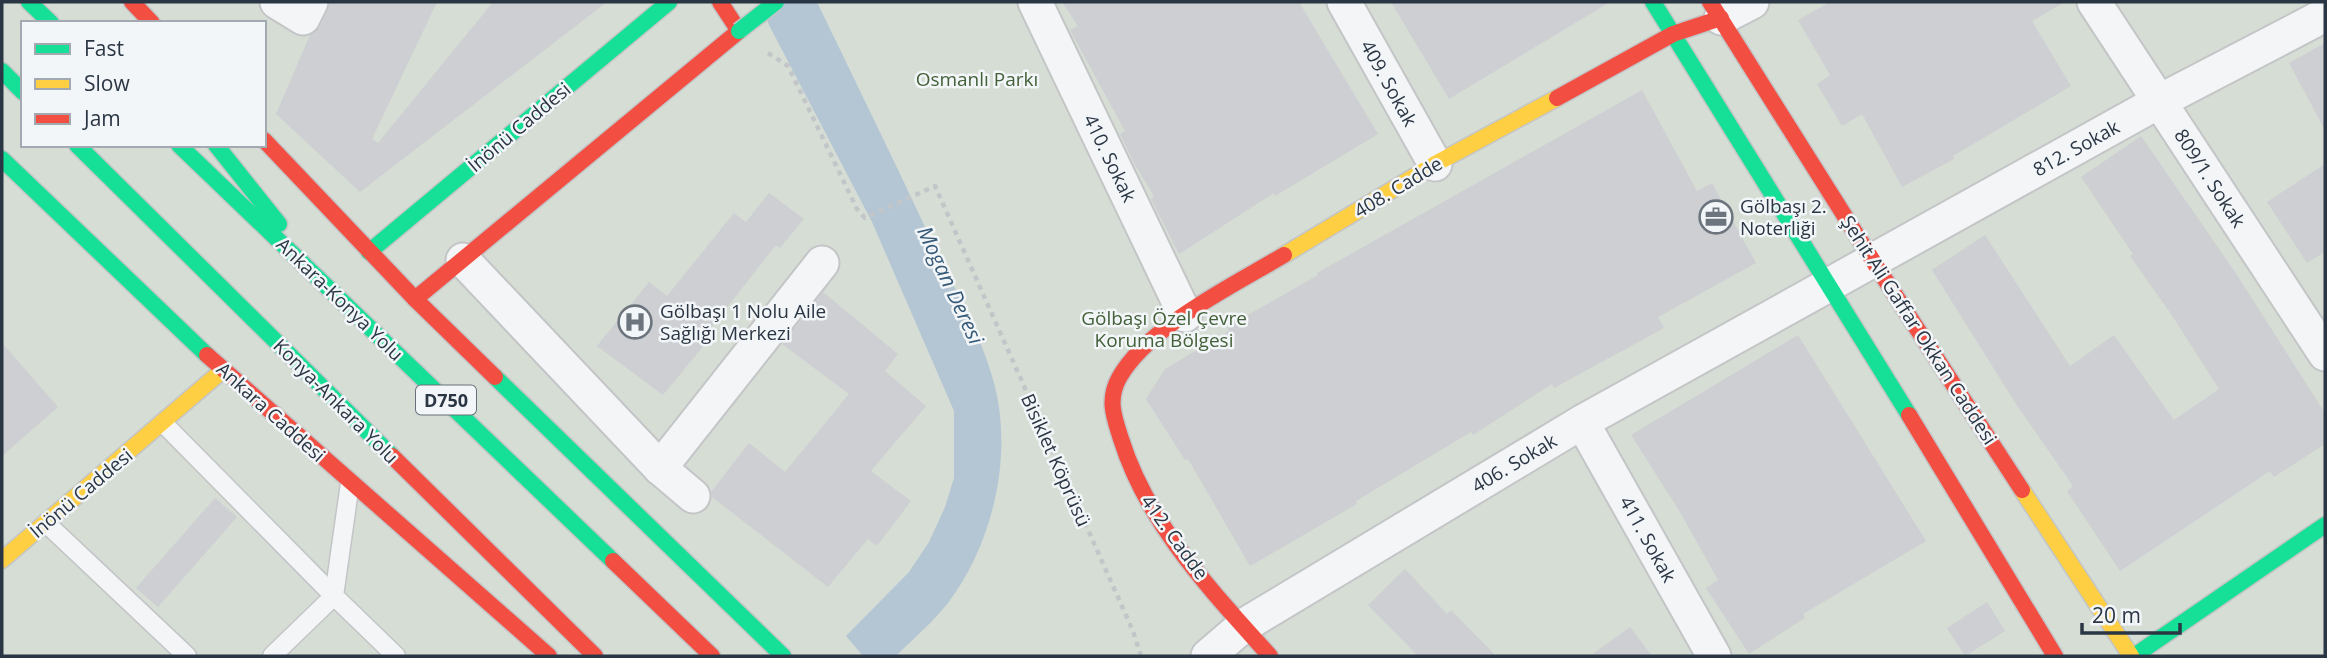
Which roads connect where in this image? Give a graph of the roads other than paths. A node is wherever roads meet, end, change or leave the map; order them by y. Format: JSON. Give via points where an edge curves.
{"nodes":[{"id":1,"x":29,"y":2,"type":"edge"},
{"id":2,"x":132,"y":2,"type":"edge"},
{"id":3,"x":669,"y":2,"type":"edge"},
{"id":4,"x":720,"y":2,"type":"edge"},
{"id":5,"x":776,"y":2,"type":"edge"},
{"id":6,"x":1035,"y":2,"type":"edge"},
{"id":7,"x":1344,"y":2,"type":"edge"},
{"id":8,"x":1653,"y":2,"type":"edge"},
{"id":9,"x":1752,"y":2,"type":"edge"},
{"id":10,"x":2094,"y":2,"type":"edge"},
{"id":11,"x":1716,"y":10,"type":"edge"},
{"id":12,"x":2325,"y":15,"type":"edge"},
{"id":13,"x":49,"y":21,"type":"edge"},
{"id":14,"x":150,"y":21,"type":"edge"},
{"id":15,"x":739,"y":32,"type":"junction"},
{"id":16,"x":1673,"y":34,"type":"junction"},
{"id":17,"x":2,"y":71,"type":"edge"},
{"id":18,"x":21,"y":90,"type":"edge"},
{"id":19,"x":2160,"y":101,"type":"junction"},
{"id":20,"x":266,"y":142,"type":"edge"},
{"id":21,"x":79,"y":147,"type":"edge"},
{"id":22,"x":181,"y":147,"type":"edge"},
{"id":23,"x":218,"y":147,"type":"edge"},
{"id":24,"x":2,"y":159,"type":"edge"},
{"id":25,"x":1434,"y":164,"type":"junction"},
{"id":26,"x":369,"y":252,"type":"junction"},
{"id":27,"x":463,"y":260,"type":"junction"},
{"id":28,"x":1873,"y":261,"type":"junction"},
{"id":29,"x":822,"y":263,"type":"dead end"},
{"id":30,"x":1830,"y":285,"type":"junction"},
{"id":31,"x":332,"y":291,"type":"junction"},
{"id":32,"x":415,"y":299,"type":"junction"},
{"id":33,"x":1185,"y":315,"type":"junction"},
{"id":34,"x":2325,"y":354,"type":"edge"},
{"id":35,"x":223,"y":370,"type":"junction"},
{"id":36,"x":1111,"y":401,"type":"joint"},
{"id":37,"x":1582,"y":422,"type":"junction"},
{"id":38,"x":163,"y":423,"type":"junction"},
{"id":39,"x":660,"y":468,"type":"junction"},
{"id":40,"x":350,"y":483,"type":"junction"},
{"id":41,"x":694,"y":496,"type":"dead end"},
{"id":42,"x":46,"y":523,"type":"junction"},
{"id":43,"x":2325,"y":525,"type":"edge"},
{"id":44,"x":2,"y":560,"type":"edge"},
{"id":45,"x":334,"y":596,"type":"junction"},
{"id":46,"x":1243,"y":626,"type":"junction"},
{"id":47,"x":187,"y":656,"type":"edge"},
{"id":48,"x":272,"y":656,"type":"edge"},
{"id":49,"x":396,"y":656,"type":"edge"},
{"id":50,"x":549,"y":656,"type":"edge"},
{"id":51,"x":595,"y":656,"type":"edge"},
{"id":52,"x":712,"y":656,"type":"edge"},
{"id":53,"x":783,"y":656,"type":"edge"},
{"id":54,"x":1208,"y":656,"type":"edge"},
{"id":55,"x":1270,"y":656,"type":"edge"},
{"id":56,"x":1714,"y":656,"type":"edge"},
{"id":57,"x":2055,"y":656,"type":"edge"},
{"id":58,"x":2132,"y":656,"type":"edge"}],
"edges":[{"from":1,"to":13,"type":"main road"},
{"from":2,"to":14,"type":"main road"},
{"from":3,"to":26,"type":"main road","name":"İnönü Caddesi"},
{"from":4,"to":15,"type":"main road"},
{"from":5,"to":15,"type":"main road","bridge":true},
{"from":6,"to":33,"type":"street","name":"410. Sokak"},
{"from":7,"to":25,"type":"street","name":"409. Sokak"},
{"from":8,"to":16,"type":"main road"},
{"from":9,"to":11,"type":"street"},
{"from":10,"to":19,"type":"street","name":"809/1. Sokak"},
{"from":11,"to":16,"type":"main road","name":"408. Cadde"},
{"from":11,"to":28,"type":"main road","name":"Şehit Ali Gaffar Okkan Caddesi"},
{"from":12,"to":19,"type":"street","name":"812. Sokak"},
{"from":15,"to":27,"type":"main road"},
{"from":16,"to":25,"type":"main road","name":"408. Cadde"},
{"from":16,"to":30,"type":"main road"},
{"from":17,"to":18,"type":"main road"},
{"from":19,"to":28,"type":"street","name":"812. Sokak"},
{"from":19,"to":34,"type":"street","name":"809/1. Sokak"},
{"from":20,"to":26,"type":"main road"},
{"from":21,"to":51,"type":"main road","name":"Konya-Ankara Yolu"},
{"from":22,"to":31,"type":"main road","name":"Ankara-Konya Yolu","number":"D750"},
{"from":23,"to":31,"type":"main road"},
{"from":24,"to":35,"type":"main road","name":"Ankara Caddesi"},
{"from":25,"to":33,"type":"main road","name":"408. Cadde"},
{"from":26,"to":32,"type":"main road"},
{"from":27,"to":32,"type":"main road"},
{"from":27,"to":39,"type":"street"},
{"from":28,"to":30,"type":"street","name":"812. Sokak"},
{"from":28,"to":58,"type":"main road","name":"Şehit Ali Gaffar Okkan Caddesi"},
{"from":29,"to":39,"type":"street"},
{"from":30,"to":37,"type":"street","name":"406. Sokak"},
{"from":30,"to":57,"type":"main road"},
{"from":31,"to":52,"type":"main road","name":"Ankara-Konya Yolu","number":"D750"},
{"from":32,"to":53,"type":"main road"},
{"from":33,"to":36,"type":"main road","name":"408. Cadde","via":[[1158,334],[1122,371]]},
{"from":35,"to":38,"type":"main road","name":"İnönü Caddesi"},
{"from":35,"to":40,"type":"main road","name":"Ankara Caddesi"},
{"from":36,"to":46,"type":"main road","name":"412. Cadde","via":[[1138,486]]},
{"from":37,"to":46,"type":"street","name":"406. Sokak"},
{"from":37,"to":56,"type":"street","name":"411. Sokak"},
{"from":38,"to":42,"type":"main road","name":"İnönü Caddesi"},
{"from":38,"to":45,"type":"lane"},
{"from":39,"to":41,"type":"street"},
{"from":40,"to":45,"type":"lane"},
{"from":40,"to":50,"type":"main road","name":"Ankara Caddesi"},
{"from":42,"to":44,"type":"main road","name":"İnönü Caddesi"},
{"from":42,"to":47,"type":"lane"},
{"from":43,"to":58,"type":"main road"},
{"from":45,"to":48,"type":"lane"},
{"from":45,"to":49,"type":"lane"},
{"from":46,"to":54,"type":"street","name":"406. Sokak"},
{"from":46,"to":55,"type":"main road","name":"412. Cadde"}]}
